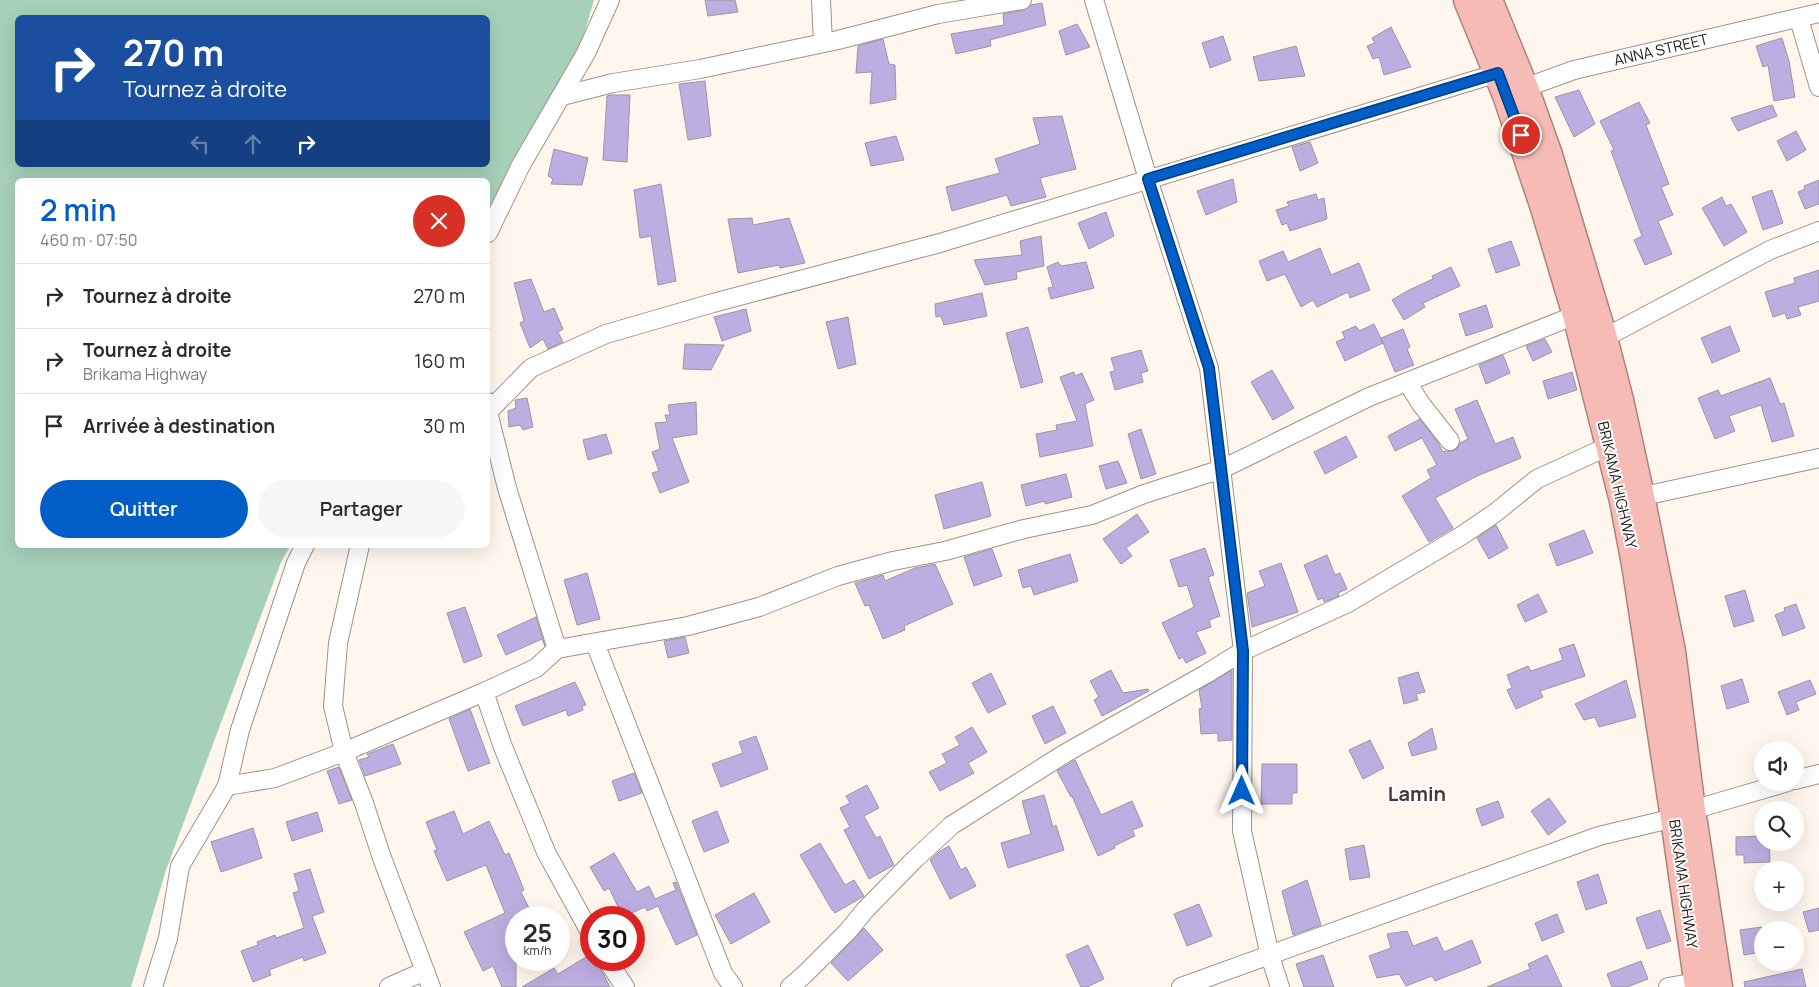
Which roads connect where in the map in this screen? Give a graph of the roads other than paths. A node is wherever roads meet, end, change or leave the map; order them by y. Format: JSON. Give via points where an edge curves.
{"nodes":[{"id":1,"x":610,"y":0,"type":"edge"},
{"id":2,"x":821,"y":0,"type":"edge"},
{"id":3,"x":1022,"y":0,"type":"edge"},
{"id":4,"x":1094,"y":0,"type":"edge"},
{"id":5,"x":1467,"y":0,"type":"edge"},
{"id":6,"x":1489,"y":0,"type":"edge"},
{"id":7,"x":1819,"y":13,"type":"edge"},
{"id":8,"x":1799,"y":19,"type":"junction"},
{"id":9,"x":823,"y":43,"type":"junction"},
{"id":10,"x":1510,"y":85,"type":"junction"},
{"id":11,"x":1819,"y":87,"type":"edge"},
{"id":12,"x":562,"y":96,"type":"junction"},
{"id":13,"x":1148,"y":179,"type":"junction"},
{"id":14,"x":490,"y":228,"type":"edge"},
{"id":15,"x":1819,"y":231,"type":"edge"},
{"id":16,"x":1576,"y":315,"type":"junction"},
{"id":17,"x":1604,"y":338,"type":"junction"},
{"id":18,"x":1407,"y":382,"type":"junction"},
{"id":19,"x":490,"y":404,"type":"edge"},
{"id":20,"x":490,"y":415,"type":"edge"},
{"id":21,"x":1450,"y":441,"type":"dead end"},
{"id":22,"x":1609,"y":446,"type":"junction"},
{"id":23,"x":1819,"y":458,"type":"edge"},
{"id":24,"x":1222,"y":469,"type":"junction"},
{"id":25,"x":1632,"y":498,"type":"junction"},
{"id":26,"x":304,"y":548,"type":"edge"},
{"id":27,"x":359,"y":548,"type":"edge"},
{"id":28,"x":595,"y":643,"type":"junction"},
{"id":29,"x":557,"y":649,"type":"junction"},
{"id":30,"x":1243,"y":651,"type":"junction"},
{"id":31,"x":484,"y":692,"type":"junction"},
{"id":32,"x":344,"y":752,"type":"junction"},
{"id":33,"x":1819,"y":774,"type":"edge"},
{"id":34,"x":1804,"y":778,"type":"edge"},
{"id":35,"x":226,"y":786,"type":"junction"},
{"id":36,"x":1758,"y":791,"type":"edge"},
{"id":37,"x":1683,"y":814,"type":"junction"},
{"id":38,"x":580,"y":914,"type":"edge"},
{"id":39,"x":1270,"y":956,"type":"junction"},
{"id":40,"x":614,"y":971,"type":"edge"},
{"id":41,"x":428,"y":979,"type":"edge"},
{"id":42,"x":1705,"y":985,"type":"edge"},
{"id":43,"x":153,"y":987,"type":"edge"},
{"id":44,"x":390,"y":987,"type":"edge"},
{"id":45,"x":625,"y":987,"type":"edge"},
{"id":46,"x":734,"y":987,"type":"edge"},
{"id":47,"x":790,"y":987,"type":"edge"},
{"id":48,"x":1181,"y":987,"type":"edge"},
{"id":49,"x":1280,"y":987,"type":"edge"},
{"id":50,"x":1668,"y":987,"type":"edge"}],
"edges":[{"from":1,"to":12,"type":"street","via":[[586,54]]},
{"from":2,"to":9,"type":"street"},
{"from":3,"to":9,"type":"street","via":[[938,14]]},
{"from":4,"to":13,"type":"street"},
{"from":5,"to":10,"type":"highway","name":"BRIKAMA HIGHWAY"},
{"from":6,"to":10,"type":"highway","name":"BRIKAMA HIGHWAY"},
{"from":7,"to":8,"type":"street","name":"ANNA STREET"},
{"from":8,"to":10,"type":"street","name":"ANNA STREET"},
{"from":8,"to":11,"type":"street"},
{"from":9,"to":12,"type":"street"},
{"from":10,"to":13,"type":"street","name":"ANNA STREET"},
{"from":10,"to":16,"type":"highway","name":"BRIKAMA HIGHWAY"},
{"from":10,"to":17,"type":"highway","name":"BRIKAMA HIGHWAY","via":[[1549,155]]},
{"from":12,"to":14,"type":"street"},
{"from":13,"to":19,"type":"street","name":"ANNA STREET","via":[[940,243],[606,334],[531,368]]},
{"from":13,"to":24,"type":"street","via":[[1209,368]]},
{"from":15,"to":17,"type":"street","via":[[1770,250]]},
{"from":16,"to":18,"type":"street"},
{"from":16,"to":22,"type":"highway","name":"BRIKAMA HIGHWAY"},
{"from":17,"to":25,"type":"highway","name":"BRIKAMA HIGHWAY"},
{"from":18,"to":21,"type":"street"},
{"from":18,"to":24,"type":"street"},
{"from":20,"to":29,"type":"street","via":[[507,488]]},
{"from":22,"to":25,"type":"highway","name":"BRIKAMA HIGHWAY"},
{"from":22,"to":30,"type":"street","via":[[1537,479],[1461,536],[1348,603]]},
{"from":23,"to":25,"type":"street"},
{"from":24,"to":28,"type":"street","via":[[1092,515],[838,576],[760,607],[688,626]]},
{"from":24,"to":30,"type":"street"},
{"from":25,"to":37,"type":"highway","name":"BRIKAMA HIGHWAY","via":[[1672,651]]},
{"from":26,"to":35,"type":"street","via":[[240,730]]},
{"from":27,"to":32,"type":"street","via":[[338,643],[333,706]]},
{"from":28,"to":29,"type":"street"},
{"from":28,"to":46,"type":"street","via":[[723,973]]},
{"from":29,"to":31,"type":"street","via":[[536,668]]},
{"from":30,"to":39,"type":"street","via":[[1242,831]]},
{"from":30,"to":47,"type":"street","via":[[1064,754],[952,825]]},
{"from":31,"to":32,"type":"street"},
{"from":31,"to":38,"type":"street","via":[[546,852]]},
{"from":32,"to":35,"type":"street","via":[[275,778]]},
{"from":32,"to":41,"type":"street"},
{"from":33,"to":34,"type":"street"},
{"from":35,"to":43,"type":"street","via":[[180,866],[168,938]]},
{"from":36,"to":37,"type":"street"},
{"from":37,"to":39,"type":"street","via":[[1599,836]]},
{"from":37,"to":42,"type":"highway","name":"BRIKAMA HIGHWAY"},
{"from":39,"to":48,"type":"street"},
{"from":39,"to":49,"type":"street"},
{"from":40,"to":45,"type":"street"},
{"from":41,"to":44,"type":"street"},
{"from":42,"to":50,"type":"street"}]}
